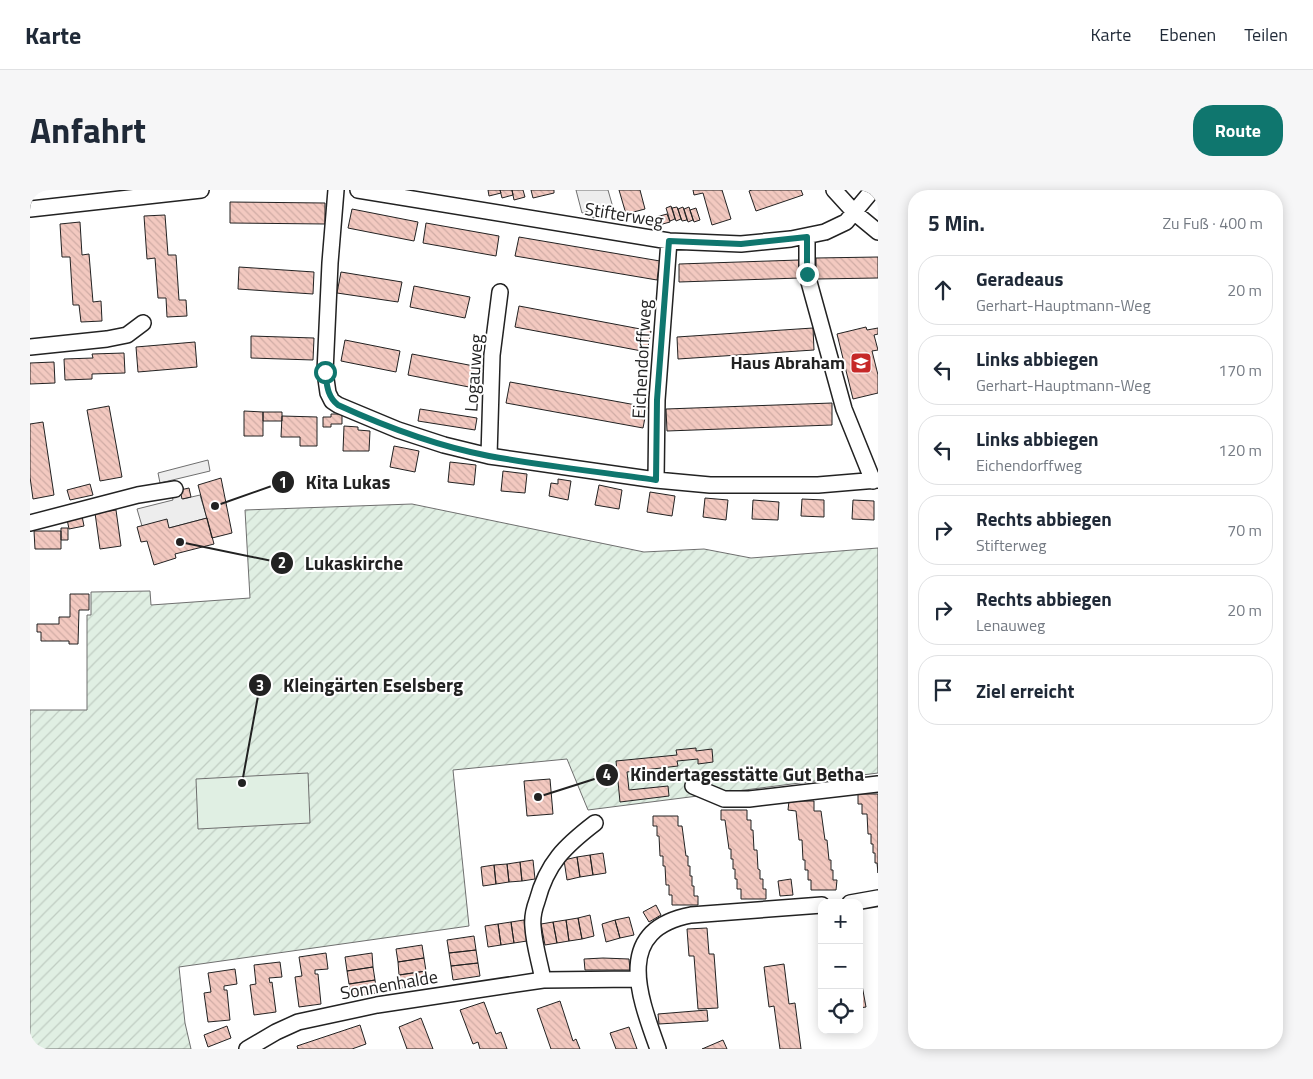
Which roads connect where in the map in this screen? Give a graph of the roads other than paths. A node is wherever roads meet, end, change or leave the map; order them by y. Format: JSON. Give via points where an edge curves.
{"nodes":[{"id":1,"x":201,"y":190,"type":"edge"},
{"id":2,"x":336,"y":190,"type":"edge"},
{"id":3,"x":358,"y":190,"type":"edge"},
{"id":4,"x":834,"y":190,"type":"edge"},
{"id":5,"x":871,"y":192,"type":"edge"},
{"id":6,"x":106,"y":195,"type":"edge"},
{"id":7,"x":30,"y":209,"type":"edge"},
{"id":8,"x":855,"y":213,"type":"junction"},
{"id":9,"x":878,"y":232,"type":"edge"},
{"id":10,"x":807,"y":237,"type":"junction"},
{"id":11,"x":669,"y":241,"type":"junction"},
{"id":12,"x":500,"y":292,"type":"dead end"},
{"id":13,"x":143,"y":323,"type":"dead end"},
{"id":14,"x":30,"y":347,"type":"edge"},
{"id":15,"x":489,"y":456,"type":"junction"},
{"id":16,"x":656,"y":480,"type":"junction"},
{"id":17,"x":876,"y":481,"type":"edge"},
{"id":18,"x":175,"y":489,"type":"dead end"},
{"id":19,"x":30,"y":523,"type":"edge"},
{"id":20,"x":878,"y":784,"type":"edge"},
{"id":21,"x":693,"y":786,"type":"dead end"},
{"id":22,"x":595,"y":822,"type":"dead end"},
{"id":23,"x":878,"y":898,"type":"edge"},
{"id":24,"x":863,"y":901,"type":"edge"},
{"id":25,"x":818,"y":905,"type":"edge"},
{"id":26,"x":638,"y":979,"type":"junction"},
{"id":27,"x":543,"y":980,"type":"junction"},
{"id":28,"x":247,"y":1049,"type":"edge"},
{"id":29,"x":658,"y":1049,"type":"edge"}],
"edges":[{"from":1,"to":6,"type":"street"},
{"from":2,"to":15,"type":"street","via":[[325,372],[332,401],[398,430]]},
{"from":3,"to":11,"type":"street","name":"Stifterweg"},
{"from":4,"to":8,"type":"street"},
{"from":5,"to":8,"type":"street","name":"Stifterweg"},
{"from":6,"to":7,"type":"street"},
{"from":8,"to":9,"type":"street"},
{"from":8,"to":10,"type":"street","name":"Stifterweg","via":[[840,226]]},
{"from":10,"to":11,"type":"street","name":"Stifterweg","via":[[741,244]]},
{"from":10,"to":17,"type":"street","via":[[809,282],[844,409]]},
{"from":11,"to":16,"type":"street","name":"Eichendorffweg","via":[[657,400]]},
{"from":12,"to":15,"type":"street","name":"Logauweg","via":[[492,355]]},
{"from":13,"to":14,"type":"street","via":[[127,335]]},
{"from":15,"to":16,"type":"street"},
{"from":16,"to":17,"type":"street","via":[[710,485],[818,485]]},
{"from":18,"to":19,"type":"street","via":[[138,495]]},
{"from":20,"to":21,"type":"street","via":[[749,799],[724,799]]},
{"from":22,"to":27,"type":"street","via":[[561,853],[542,882],[533,914],[533,927]]},
{"from":23,"to":24,"type":"street"},
{"from":25,"to":26,"type":"street","via":[[706,913],[665,922],[643,945]]},
{"from":26,"to":27,"type":"street","name":"Sonnenhalde"},
{"from":26,"to":29,"type":"street","via":[[639,992]]},
{"from":27,"to":28,"type":"street","name":"Sonnenhalde","via":[[328,1015],[298,1022]]}]}
